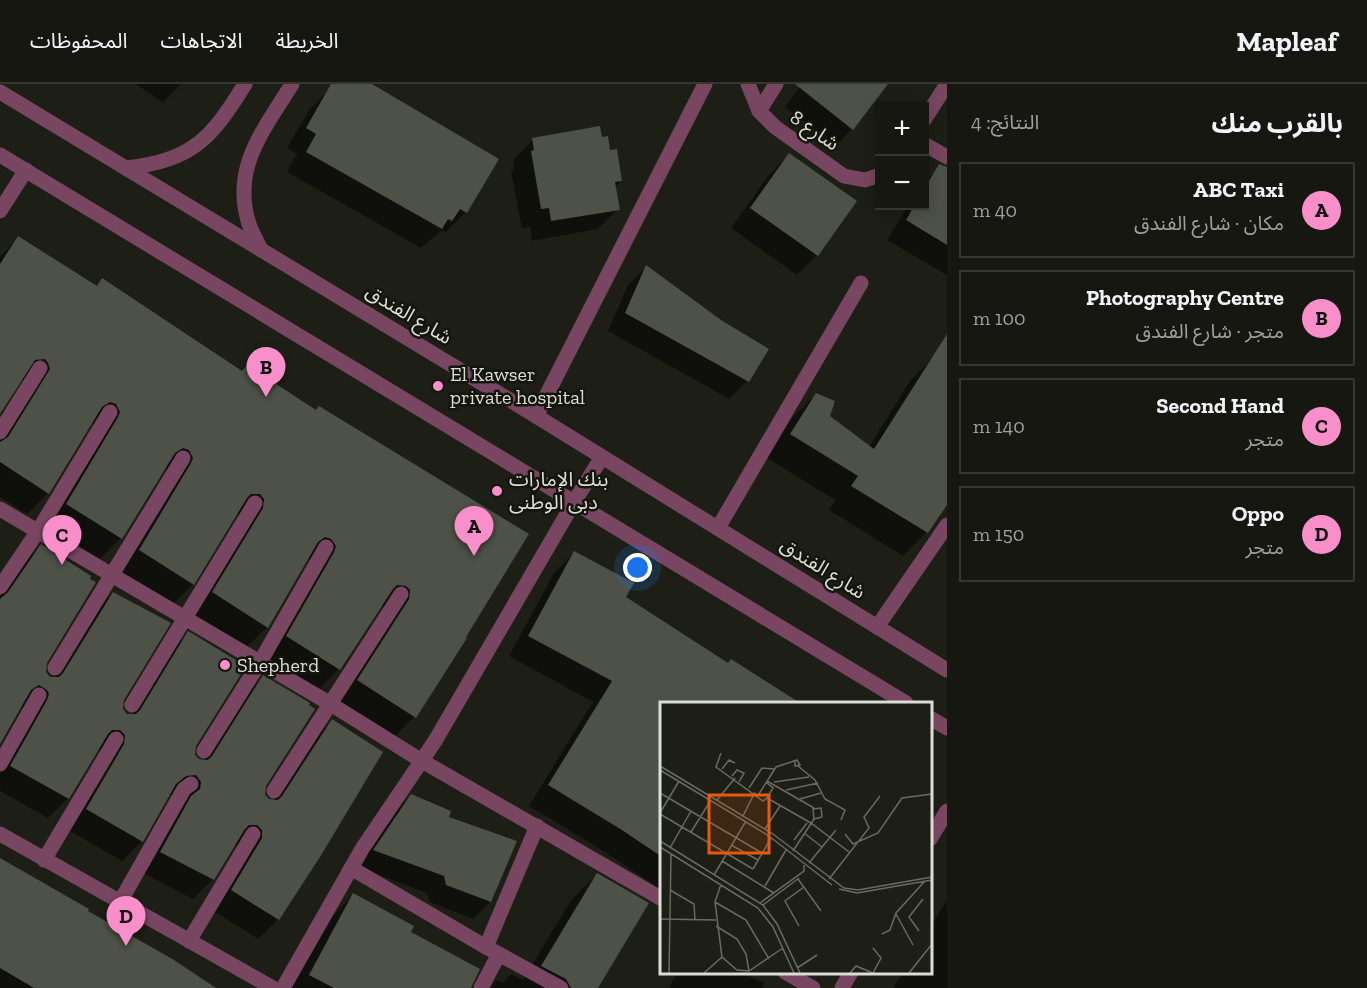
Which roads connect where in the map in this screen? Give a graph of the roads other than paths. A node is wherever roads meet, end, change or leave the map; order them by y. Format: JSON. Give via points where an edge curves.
{"nodes":[{"id":1,"x":245,"y":84,"type":"edge"},
{"id":2,"x":292,"y":84,"type":"edge"},
{"id":3,"x":705,"y":84,"type":"edge"},
{"id":4,"x":748,"y":84,"type":"edge"},
{"id":5,"x":776,"y":84,"type":"edge"},
{"id":6,"x":947,"y":84,"type":"edge"},
{"id":7,"x":0,"y":92,"type":"edge"},
{"id":8,"x":759,"y":111,"type":"junction"},
{"id":9,"x":929,"y":112,"type":"edge"},
{"id":10,"x":929,"y":147,"type":"edge"},
{"id":11,"x":0,"y":154,"type":"edge"},
{"id":12,"x":947,"y":157,"type":"edge"},
{"id":13,"x":126,"y":168,"type":"junction"},
{"id":14,"x":26,"y":170,"type":"junction"},
{"id":15,"x":875,"y":176,"type":"edge"},
{"id":16,"x":0,"y":212,"type":"edge"},
{"id":17,"x":261,"y":250,"type":"junction"},
{"id":18,"x":861,"y":283,"type":"dead end"},
{"id":19,"x":40,"y":368,"type":"dead end"},
{"id":20,"x":110,"y":412,"type":"dead end"},
{"id":21,"x":536,"y":416,"type":"junction"},
{"id":22,"x":0,"y":432,"type":"edge"},
{"id":23,"x":183,"y":458,"type":"dead end"},
{"id":24,"x":602,"y":458,"type":"junction"},
{"id":25,"x":574,"y":502,"type":"junction"},
{"id":26,"x":255,"y":503,"type":"dead end"},
{"id":27,"x":0,"y":509,"type":"edge"},
{"id":28,"x":947,"y":525,"type":"edge"},
{"id":29,"x":718,"y":528,"type":"junction"},
{"id":30,"x":38,"y":531,"type":"junction"},
{"id":31,"x":326,"y":548,"type":"dead end"},
{"id":32,"x":112,"y":575,"type":"junction"},
{"id":33,"x":0,"y":587,"type":"edge"},
{"id":34,"x":401,"y":594,"type":"dead end"},
{"id":35,"x":186,"y":619,"type":"junction"},
{"id":36,"x":877,"y":627,"type":"junction"},
{"id":37,"x":261,"y":663,"type":"junction"},
{"id":38,"x":55,"y":668,"type":"dead end"},
{"id":39,"x":947,"y":670,"type":"edge"},
{"id":40,"x":39,"y":696,"type":"dead end"},
{"id":41,"x":904,"y":702,"type":"edge"},
{"id":42,"x":329,"y":703,"type":"junction"},
{"id":43,"x":132,"y":705,"type":"dead end"},
{"id":44,"x":932,"y":719,"type":"edge"},
{"id":45,"x":947,"y":728,"type":"edge"},
{"id":46,"x":116,"y":739,"type":"dead end"},
{"id":47,"x":204,"y":751,"type":"dead end"},
{"id":48,"x":422,"y":760,"type":"junction"},
{"id":49,"x":0,"y":764,"type":"edge"},
{"id":50,"x":190,"y":784,"type":"dead end"},
{"id":51,"x":274,"y":791,"type":"dead end"},
{"id":52,"x":947,"y":811,"type":"edge"},
{"id":53,"x":537,"y":826,"type":"junction"},
{"id":54,"x":0,"y":834,"type":"edge"},
{"id":55,"x":253,"y":834,"type":"dead end"},
{"id":56,"x":932,"y":835,"type":"edge"},
{"id":57,"x":44,"y":860,"type":"junction"},
{"id":58,"x":351,"y":868,"type":"junction"},
{"id":59,"x":660,"y":898,"type":"edge"},
{"id":60,"x":120,"y":902,"type":"junction"},
{"id":61,"x":189,"y":941,"type":"junction"},
{"id":62,"x":492,"y":951,"type":"junction"},
{"id":63,"x":787,"y":973,"type":"edge"},
{"id":64,"x":850,"y":973,"type":"edge"},
{"id":65,"x":273,"y":988,"type":"edge"},
{"id":66,"x":283,"y":988,"type":"edge"},
{"id":67,"x":481,"y":988,"type":"edge"},
{"id":68,"x":561,"y":988,"type":"edge"},
{"id":69,"x":813,"y":988,"type":"edge"},
{"id":70,"x":842,"y":988,"type":"edge"}],
"edges":[{"from":1,"to":13,"type":"street","via":[[210,135],[185,153],[157,164]]},
{"from":2,"to":17,"type":"street","via":[[252,148],[245,173],[244,200],[249,226]]},
{"from":3,"to":21,"type":"street"},
{"from":4,"to":8,"type":"street","name":"شارع 8"},
{"from":5,"to":8,"type":"street"},
{"from":6,"to":9,"type":"street"},
{"from":7,"to":13,"type":"street","name":"شارع الفندق"},
{"from":8,"to":15,"type":"street","name":"شارع 8","via":[[844,176],[865,180]]},
{"from":10,"to":12,"type":"street"},
{"from":11,"to":14,"type":"street"},
{"from":13,"to":17,"type":"street","name":"شارع الفندق"},
{"from":14,"to":16,"type":"street"},
{"from":14,"to":25,"type":"street"},
{"from":17,"to":21,"type":"street","name":"شارع الفندق"},
{"from":18,"to":29,"type":"street"},
{"from":19,"to":22,"type":"street"},
{"from":20,"to":30,"type":"street"},
{"from":21,"to":24,"type":"street","name":"شارع الفندق"},
{"from":23,"to":32,"type":"street"},
{"from":24,"to":25,"type":"street"},
{"from":24,"to":29,"type":"street","name":"شارع الفندق"},
{"from":25,"to":41,"type":"street"},
{"from":25,"to":48,"type":"street"},
{"from":26,"to":35,"type":"street"},
{"from":27,"to":30,"type":"street"},
{"from":28,"to":36,"type":"street"},
{"from":29,"to":36,"type":"street","name":"شارع الفندق"},
{"from":30,"to":32,"type":"street"},
{"from":30,"to":33,"type":"street"},
{"from":31,"to":37,"type":"street"},
{"from":32,"to":35,"type":"street"},
{"from":32,"to":38,"type":"street"},
{"from":34,"to":42,"type":"street"},
{"from":35,"to":37,"type":"street"},
{"from":35,"to":43,"type":"street"},
{"from":36,"to":39,"type":"street","name":"شارع الفندق"},
{"from":37,"to":42,"type":"street"},
{"from":37,"to":47,"type":"street"},
{"from":40,"to":49,"type":"street"},
{"from":42,"to":48,"type":"street"},
{"from":42,"to":51,"type":"street"},
{"from":44,"to":45,"type":"street"},
{"from":46,"to":57,"type":"street"},
{"from":48,"to":53,"type":"street"},
{"from":48,"to":58,"type":"street"},
{"from":50,"to":60,"type":"street"},
{"from":52,"to":56,"type":"street"},
{"from":53,"to":59,"type":"street"},
{"from":53,"to":62,"type":"street"},
{"from":54,"to":57,"type":"street"},
{"from":55,"to":61,"type":"street"},
{"from":57,"to":60,"type":"street"},
{"from":58,"to":62,"type":"street"},
{"from":58,"to":66,"type":"street"},
{"from":60,"to":61,"type":"street"},
{"from":61,"to":65,"type":"street"},
{"from":62,"to":67,"type":"street"},
{"from":62,"to":68,"type":"street"},
{"from":63,"to":69,"type":"street"},
{"from":64,"to":70,"type":"street"}]}
